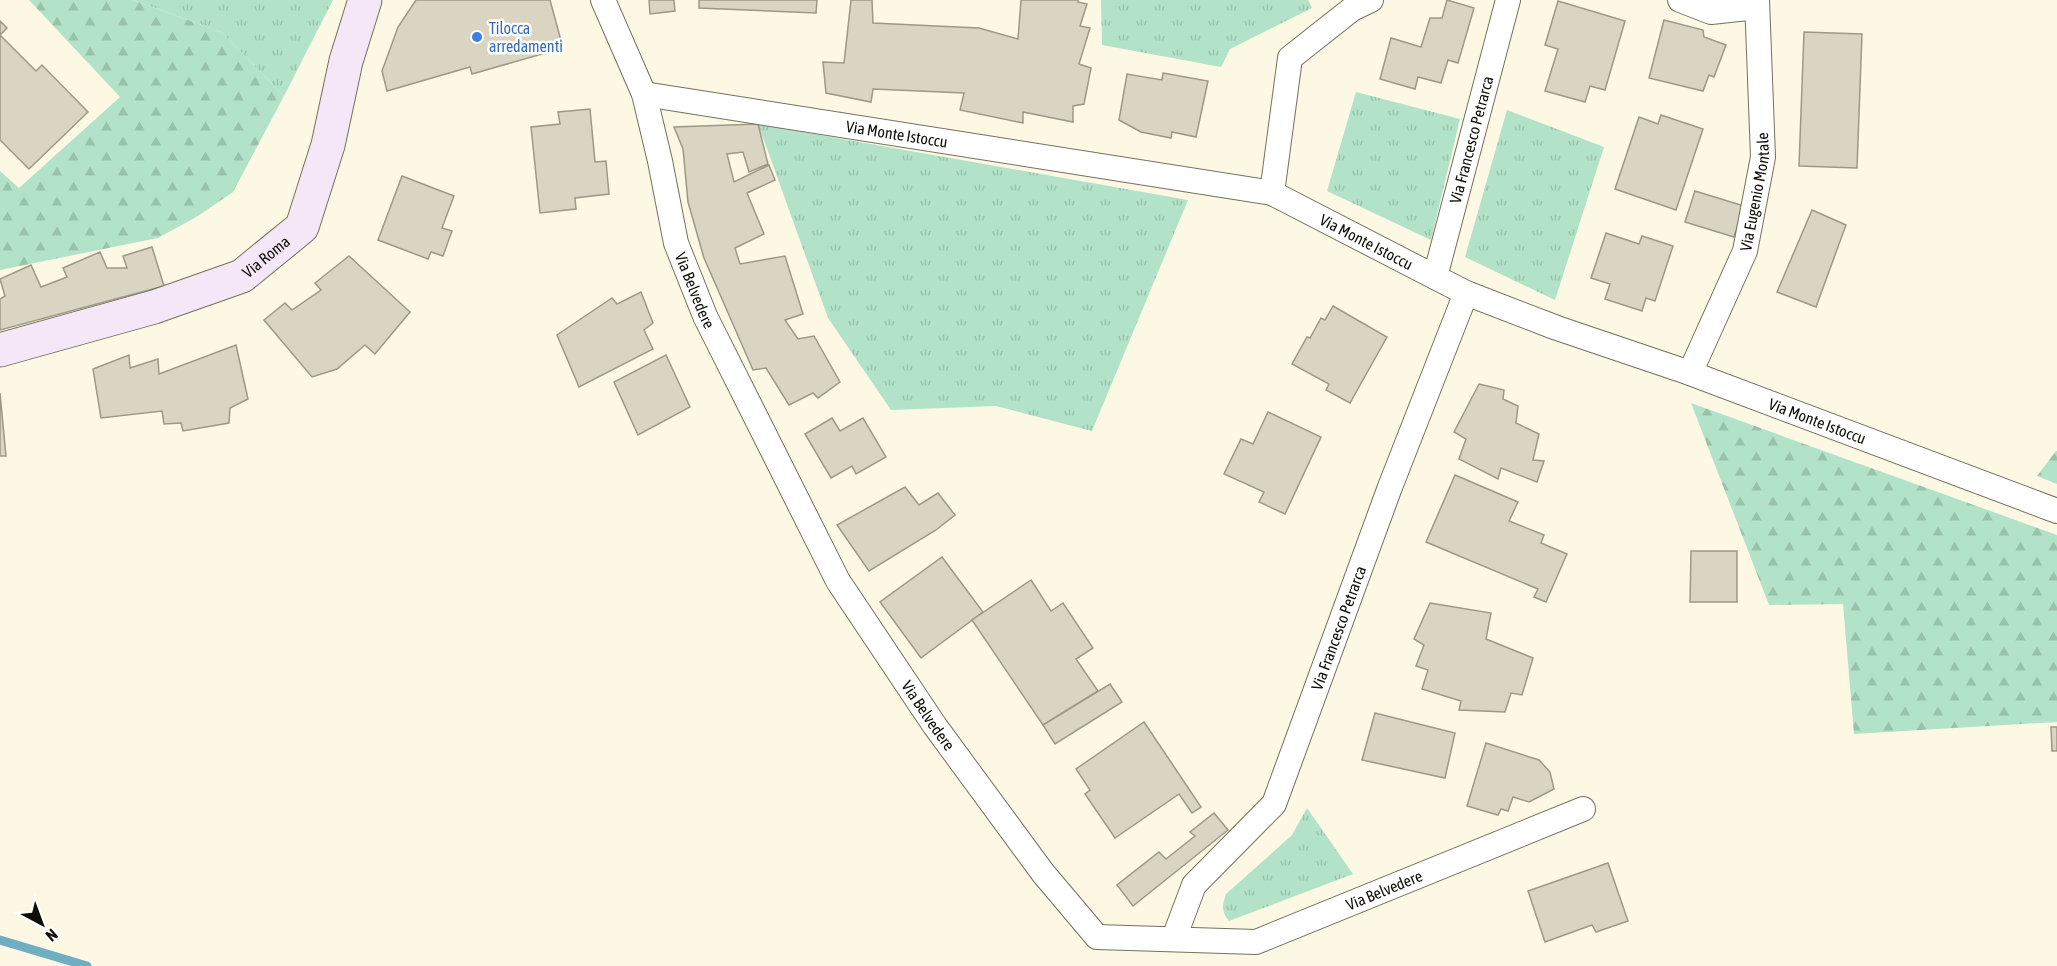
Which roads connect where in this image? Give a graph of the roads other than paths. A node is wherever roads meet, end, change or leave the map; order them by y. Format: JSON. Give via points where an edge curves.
{"nodes":[{"id":1,"x":365,"y":0,"type":"edge"},
{"id":2,"x":603,"y":0,"type":"edge"},
{"id":3,"x":1371,"y":0,"type":"edge"},
{"id":4,"x":1508,"y":0,"type":"edge"},
{"id":5,"x":1680,"y":0,"type":"edge"},
{"id":6,"x":1757,"y":4,"type":"edge"},
{"id":7,"x":644,"y":94,"type":"junction"},
{"id":8,"x":1272,"y":193,"type":"junction"},
{"id":9,"x":1435,"y":277,"type":"junction"},
{"id":10,"x":1466,"y":293,"type":"junction"},
{"id":11,"x":0,"y":350,"type":"edge"},
{"id":12,"x":1690,"y":373,"type":"junction"},
{"id":13,"x":2057,"y":511,"type":"edge"},
{"id":14,"x":1583,"y":808,"type":"dead end"},
{"id":15,"x":1174,"y":938,"type":"junction"}],
"edges":[{"from":1,"to":11,"type":"main road","name":"Via Roma","via":[[346,61],[328,145],[302,227],[242,276],[154,308]]},
{"from":2,"to":7,"type":"street","name":"Via Belvedere"},
{"from":3,"to":8,"type":"street","via":[[1352,9],[1290,58]]},
{"from":4,"to":9,"type":"street","name":"Via Francesco Petrarca"},
{"from":5,"to":6,"type":"street","via":[[1711,12]]},
{"from":6,"to":12,"type":"street","name":"Via Eugenio Montale","via":[[1760,169],[1745,251]]},
{"from":7,"to":8,"type":"street","name":"Via Monte Istoccu"},
{"from":7,"to":15,"type":"street","name":"Via Belvedere","via":[[676,243],[688,274],[710,326],[838,581],[935,726],[1042,873],[1097,937]]},
{"from":8,"to":9,"type":"street","name":"Via Monte Istoccu"},
{"from":9,"to":10,"type":"street","name":"Via Monte Istoccu"},
{"from":10,"to":12,"type":"street","name":"Via Monte Istoccu"},
{"from":10,"to":15,"type":"street","name":"Via Francesco Petrarca","via":[[1274,804],[1194,885]]},
{"from":12,"to":13,"type":"street","name":"Via Monte Istoccu"},
{"from":14,"to":15,"type":"street","name":"Via Belvedere","via":[[1256,942]]}]}
